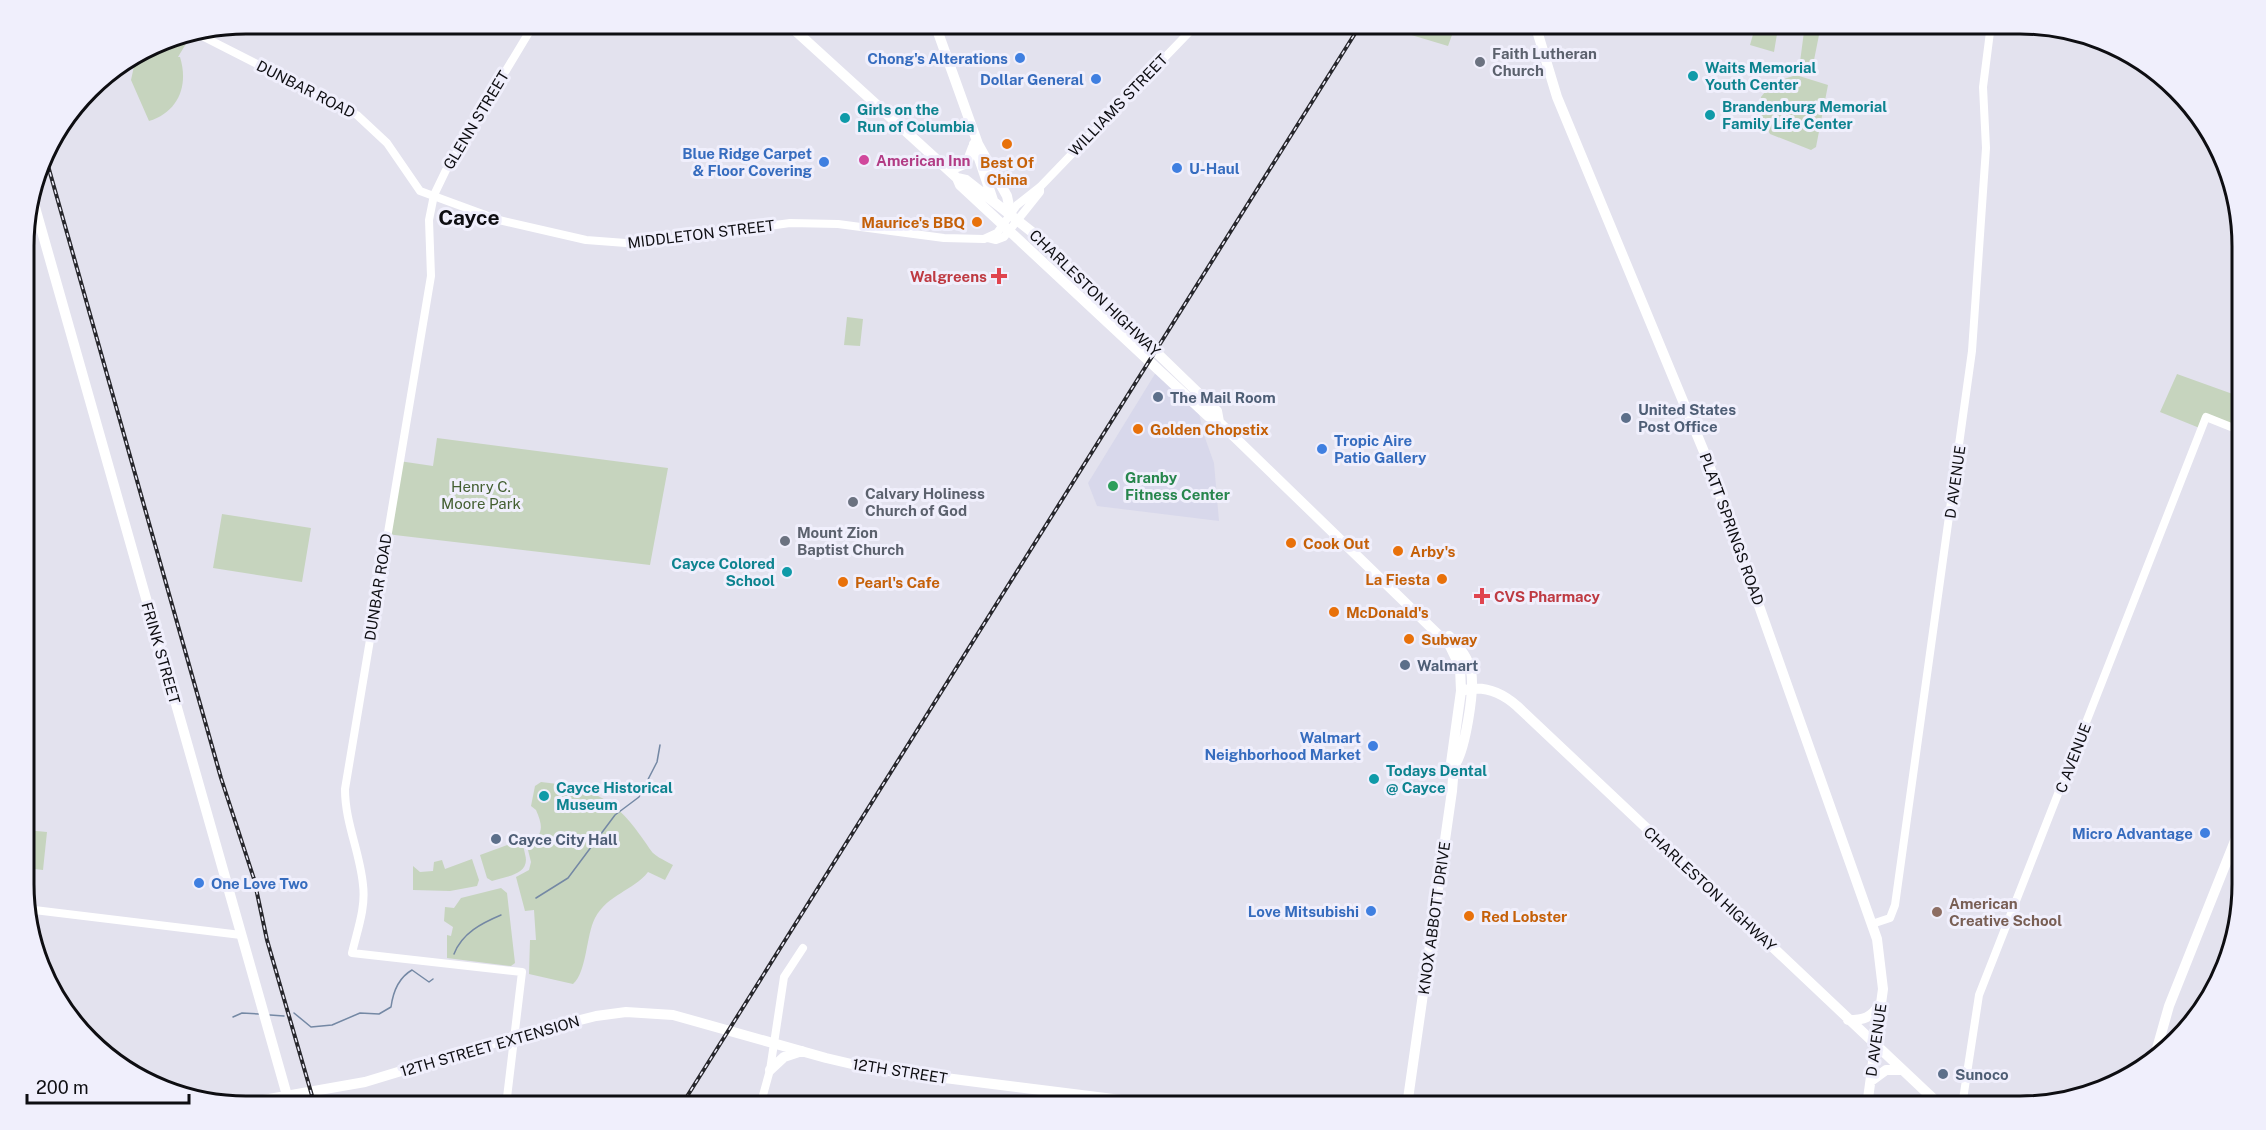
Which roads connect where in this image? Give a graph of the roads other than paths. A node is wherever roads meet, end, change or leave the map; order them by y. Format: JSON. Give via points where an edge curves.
{"nodes":[{"id":1,"x":528,"y":34,"type":"edge"},
{"id":2,"x":799,"y":34,"type":"edge"},
{"id":3,"x":939,"y":34,"type":"edge"},
{"id":4,"x":1187,"y":34,"type":"edge"},
{"id":5,"x":1538,"y":34,"type":"edge"},
{"id":6,"x":1990,"y":34,"type":"edge"},
{"id":7,"x":207,"y":39,"type":"edge"},
{"id":8,"x":974,"y":135,"type":"junction"},
{"id":9,"x":973,"y":147,"type":"junction"},
{"id":10,"x":945,"y":167,"type":"junction"},
{"id":11,"x":957,"y":178,"type":"junction"},
{"id":12,"x":420,"y":191,"type":"joint"},
{"id":13,"x":434,"y":195,"type":"junction"},
{"id":14,"x":994,"y":203,"type":"junction"},
{"id":15,"x":37,"y":214,"type":"edge"},
{"id":16,"x":1013,"y":219,"type":"junction"},
{"id":17,"x":429,"y":220,"type":"joint"},
{"id":18,"x":2232,"y":427,"type":"edge"},
{"id":19,"x":1468,"y":692,"type":"junction"},
{"id":20,"x":1456,"y":731,"type":"joint"},
{"id":21,"x":1454,"y":766,"type":"junction"},
{"id":22,"x":2232,"y":849,"type":"edge"},
{"id":23,"x":36,"y":910,"type":"edge"},
{"id":24,"x":1872,"y":924,"type":"junction"},
{"id":25,"x":241,"y":935,"type":"junction"},
{"id":26,"x":803,"y":948,"type":"dead end"},
{"id":27,"x":1883,"y":974,"type":"joint"},
{"id":28,"x":1882,"y":1001,"type":"junction"},
{"id":29,"x":1848,"y":1020,"type":"junction"},
{"id":30,"x":513,"y":1037,"type":"junction"},
{"id":31,"x":775,"y":1044,"type":"junction"},
{"id":32,"x":2158,"y":1044,"type":"edge"},
{"id":33,"x":1875,"y":1046,"type":"junction"},
{"id":34,"x":802,"y":1051,"type":"junction"},
{"id":35,"x":770,"y":1070,"type":"junction"},
{"id":36,"x":1902,"y":1070,"type":"junction"},
{"id":37,"x":1871,"y":1081,"type":"junction"},
{"id":38,"x":288,"y":1096,"type":"edge"},
{"id":39,"x":309,"y":1096,"type":"edge"},
{"id":40,"x":507,"y":1096,"type":"edge"},
{"id":41,"x":763,"y":1096,"type":"edge"},
{"id":42,"x":1099,"y":1096,"type":"edge"},
{"id":43,"x":1408,"y":1096,"type":"edge"},
{"id":44,"x":1869,"y":1096,"type":"edge"},
{"id":45,"x":1930,"y":1096,"type":"edge"},
{"id":46,"x":1964,"y":1096,"type":"edge"}],
"edges":[{"from":1,"to":13,"type":"street","name":"GLENN STREET"},
{"from":2,"to":10,"type":"main road","name":"CHARLESTON HIGHWAY"},
{"from":3,"to":8,"type":"main road"},
{"from":4,"to":16,"type":"street","name":"WILLIAMS STREET"},
{"from":5,"to":24,"type":"main road","name":"PLATT SPRINGS ROAD","via":[[1557,98],[1707,458]]},
{"from":6,"to":24,"type":"street","name":"D AVENUE","via":[[1983,87],[1986,148],[1977,287],[1961,442],[1894,905],[1890,918]]},
{"from":7,"to":12,"type":"street","name":"DUNBAR ROAD","via":[[357,115],[387,142]]},
{"from":8,"to":9,"type":"main road"},
{"from":8,"to":16,"type":"main road","via":[[1007,196]]},
{"from":9,"to":10,"type":"main road","via":[[967,163]]},
{"from":9,"to":14,"type":"main road"},
{"from":10,"to":11,"type":"main road","name":"CHARLESTON HIGHWAY"},
{"from":11,"to":14,"type":"main road","name":"CHARLESTON HIGHWAY","via":[[966,180]]},
{"from":11,"to":16,"type":"main road","name":"CHARLESTON HIGHWAY","via":[[960,185]]},
{"from":12,"to":13,"type":"street","name":"MIDDLETON STREET"},
{"from":13,"to":16,"type":"street","name":"MIDDLETON STREET","via":[[522,226],[603,242],[650,242],[790,223],[996,240],[1004,237]]},
{"from":13,"to":17,"type":"street","name":"GLENN STREET"},
{"from":14,"to":16,"type":"main road"},
{"from":15,"to":25,"type":"main road","name":"FRINK STREET"},
{"from":16,"to":19,"type":"main road","name":"CHARLESTON HIGHWAY","via":[[1208,416],[1219,422],[1423,617],[1450,646]]},
{"from":17,"to":30,"type":"street","name":"DUNBAR ROAD","via":[[431,276],[346,782],[348,825],[363,886],[352,953],[522,972]]},
{"from":18,"to":46,"type":"street","name":"C AVENUE","via":[[2206,417],[1979,995]]},
{"from":19,"to":20,"type":"main road","name":"CHARLESTON HIGHWAY"},
{"from":19,"to":21,"type":"main road","name":"CHARLESTON HIGHWAY","via":[[1460,758]]},
{"from":19,"to":29,"type":"main road","name":"CHARLESTON HIGHWAY","via":[[1497,691],[1517,706]]},
{"from":20,"to":21,"type":"main road","name":"KNOX ABBOTT DRIVE","via":[[1451,763]]},
{"from":21,"to":43,"type":"main road","name":"KNOX ABBOTT DRIVE"},
{"from":22,"to":32,"type":"main road","via":[[2169,1006]]},
{"from":23,"to":25,"type":"street"},
{"from":24,"to":27,"type":"main road","name":"PLATT SPRINGS ROAD"},
{"from":25,"to":38,"type":"main road","name":"FRINK STREET"},
{"from":26,"to":31,"type":"street","via":[[784,977]]},
{"from":27,"to":28,"type":"main road","name":"D AVENUE"},
{"from":28,"to":29,"type":"main road","via":[[1863,1020]]},
{"from":28,"to":33,"type":"main road","name":"D AVENUE"},
{"from":29,"to":33,"type":"main road","name":"CHARLESTON HIGHWAY"},
{"from":30,"to":31,"type":"main road","name":"12TH STREET EXTENSION","via":[[626,1012],[673,1015]]},
{"from":30,"to":39,"type":"main road","name":"12TH STREET EXTENSION"},
{"from":30,"to":40,"type":"street"},
{"from":31,"to":34,"type":"main road","name":"12TH STREET"},
{"from":31,"to":35,"type":"street"},
{"from":33,"to":36,"type":"main road","name":"CHARLESTON HIGHWAY"},
{"from":33,"to":37,"type":"main road","name":"D AVENUE"},
{"from":34,"to":35,"type":"main road","via":[[784,1057]]},
{"from":34,"to":42,"type":"main road","name":"12TH STREET","via":[[873,1069]]},
{"from":35,"to":41,"type":"street"},
{"from":36,"to":37,"type":"main road","via":[[1886,1070]]},
{"from":36,"to":45,"type":"main road","name":"CHARLESTON HIGHWAY"},
{"from":37,"to":44,"type":"main road","name":"D AVENUE"}]}
